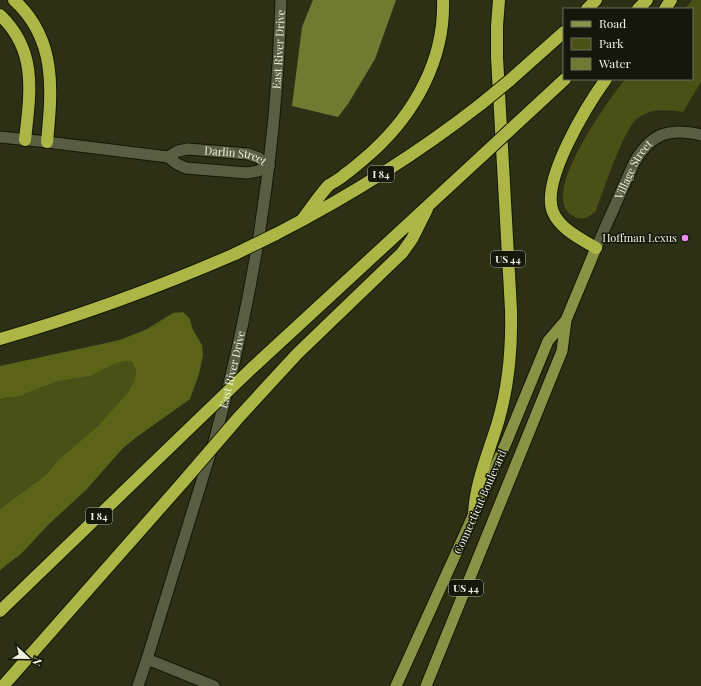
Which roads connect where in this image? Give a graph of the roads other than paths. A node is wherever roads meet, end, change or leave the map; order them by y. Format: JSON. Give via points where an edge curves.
{"nodes":[{"id":1,"x":14,"y":0,"type":"edge"},
{"id":2,"x":281,"y":0,"type":"edge"},
{"id":3,"x":443,"y":0,"type":"edge"},
{"id":4,"x":499,"y":0,"type":"edge"},
{"id":5,"x":596,"y":0,"type":"edge"},
{"id":6,"x":646,"y":0,"type":"edge"},
{"id":7,"x":588,"y":8,"type":"edge"},
{"id":8,"x":639,"y":8,"type":"edge"},
{"id":9,"x":0,"y":15,"type":"edge"},
{"id":10,"x":563,"y":33,"type":"edge"},
{"id":11,"x":564,"y":80,"type":"edge"},
{"id":12,"x":605,"y":80,"type":"edge"},
{"id":13,"x":701,"y":135,"type":"edge"},
{"id":14,"x":0,"y":137,"type":"edge"},
{"id":15,"x":25,"y":140,"type":"junction"},
{"id":16,"x":47,"y":142,"type":"junction"},
{"id":17,"x":168,"y":157,"type":"junction"},
{"id":18,"x":269,"y":166,"type":"junction"},
{"id":19,"x":428,"y":206,"type":"junction"},
{"id":20,"x":301,"y":221,"type":"junction"},
{"id":21,"x":596,"y":248,"type":"junction"},
{"id":22,"x":566,"y":320,"type":"junction"},
{"id":23,"x":2,"y":338,"type":"edge"},
{"id":24,"x":474,"y":515,"type":"junction"},
{"id":25,"x":0,"y":612,"type":"edge"},
{"id":26,"x":147,"y":659,"type":"junction"},
{"id":27,"x":3,"y":686,"type":"edge"},
{"id":28,"x":138,"y":686,"type":"edge"},
{"id":29,"x":214,"y":686,"type":"edge"},
{"id":30,"x":396,"y":686,"type":"edge"},
{"id":31,"x":426,"y":686,"type":"edge"}],
"edges":[{"from":1,"to":16,"type":"highway","via":[[36,28],[47,54],[51,97]]},
{"from":2,"to":18,"type":"street","name":"East River Drive"},
{"from":3,"to":20,"type":"highway","via":[[437,53],[413,105],[387,138],[329,186]]},
{"from":4,"to":24,"type":"highway","number":"US 44","via":[[497,46],[511,310],[510,363],[505,395],[479,485]]},
{"from":5,"to":7,"type":"highway"},
{"from":6,"to":8,"type":"highway"},
{"from":9,"to":15,"type":"highway","via":[[19,39],[28,66],[30,88]]},
{"from":10,"to":20,"type":"highway","number":"I 84","bridge":true,"via":[[481,104],[361,187]]},
{"from":11,"to":19,"type":"highway","number":"I 84","bridge":true},
{"from":12,"to":21,"type":"highway","via":[[583,115],[565,152],[553,183],[551,200],[552,211],[560,223]]},
{"from":13,"to":21,"type":"street","name":"Village Street","via":[[672,132],[658,136],[647,144],[631,169]]},
{"from":14,"to":15,"type":"street","name":"Darlin Street"},
{"from":15,"to":16,"type":"street","name":"Darlin Street"},
{"from":16,"to":17,"type":"street","name":"Darlin Street"},
{"from":17,"to":18,"type":"street","name":"Darlin Street","via":[[186,168],[247,173]]},
{"from":17,"to":18,"type":"street","name":"Darlin Street","via":[[188,149],[248,154]]},
{"from":18,"to":26,"type":"street","name":"East River Drive","via":[[243,318],[225,402]]},
{"from":19,"to":25,"type":"highway","number":"I 84","bridge":true,"via":[[251,369]]},
{"from":19,"to":27,"type":"highway","bridge":true,"via":[[412,239],[400,256],[297,354]]},
{"from":20,"to":23,"type":"highway","number":"I 84","bridge":true,"via":[[235,254],[126,298]]},
{"from":21,"to":22,"type":"main road","name":"Connecticut Boulevard","number":"US 44"},
{"from":22,"to":24,"type":"main road","name":"Connecticut Boulevard","via":[[548,341]]},
{"from":22,"to":31,"type":"main road","name":"Connecticut Boulevard","number":"US 44","via":[[562,351]]},
{"from":24,"to":30,"type":"main road","name":"Connecticut Boulevard","number":"US 44"},
{"from":26,"to":28,"type":"street","name":"East River Drive"},
{"from":26,"to":29,"type":"street"}]}
